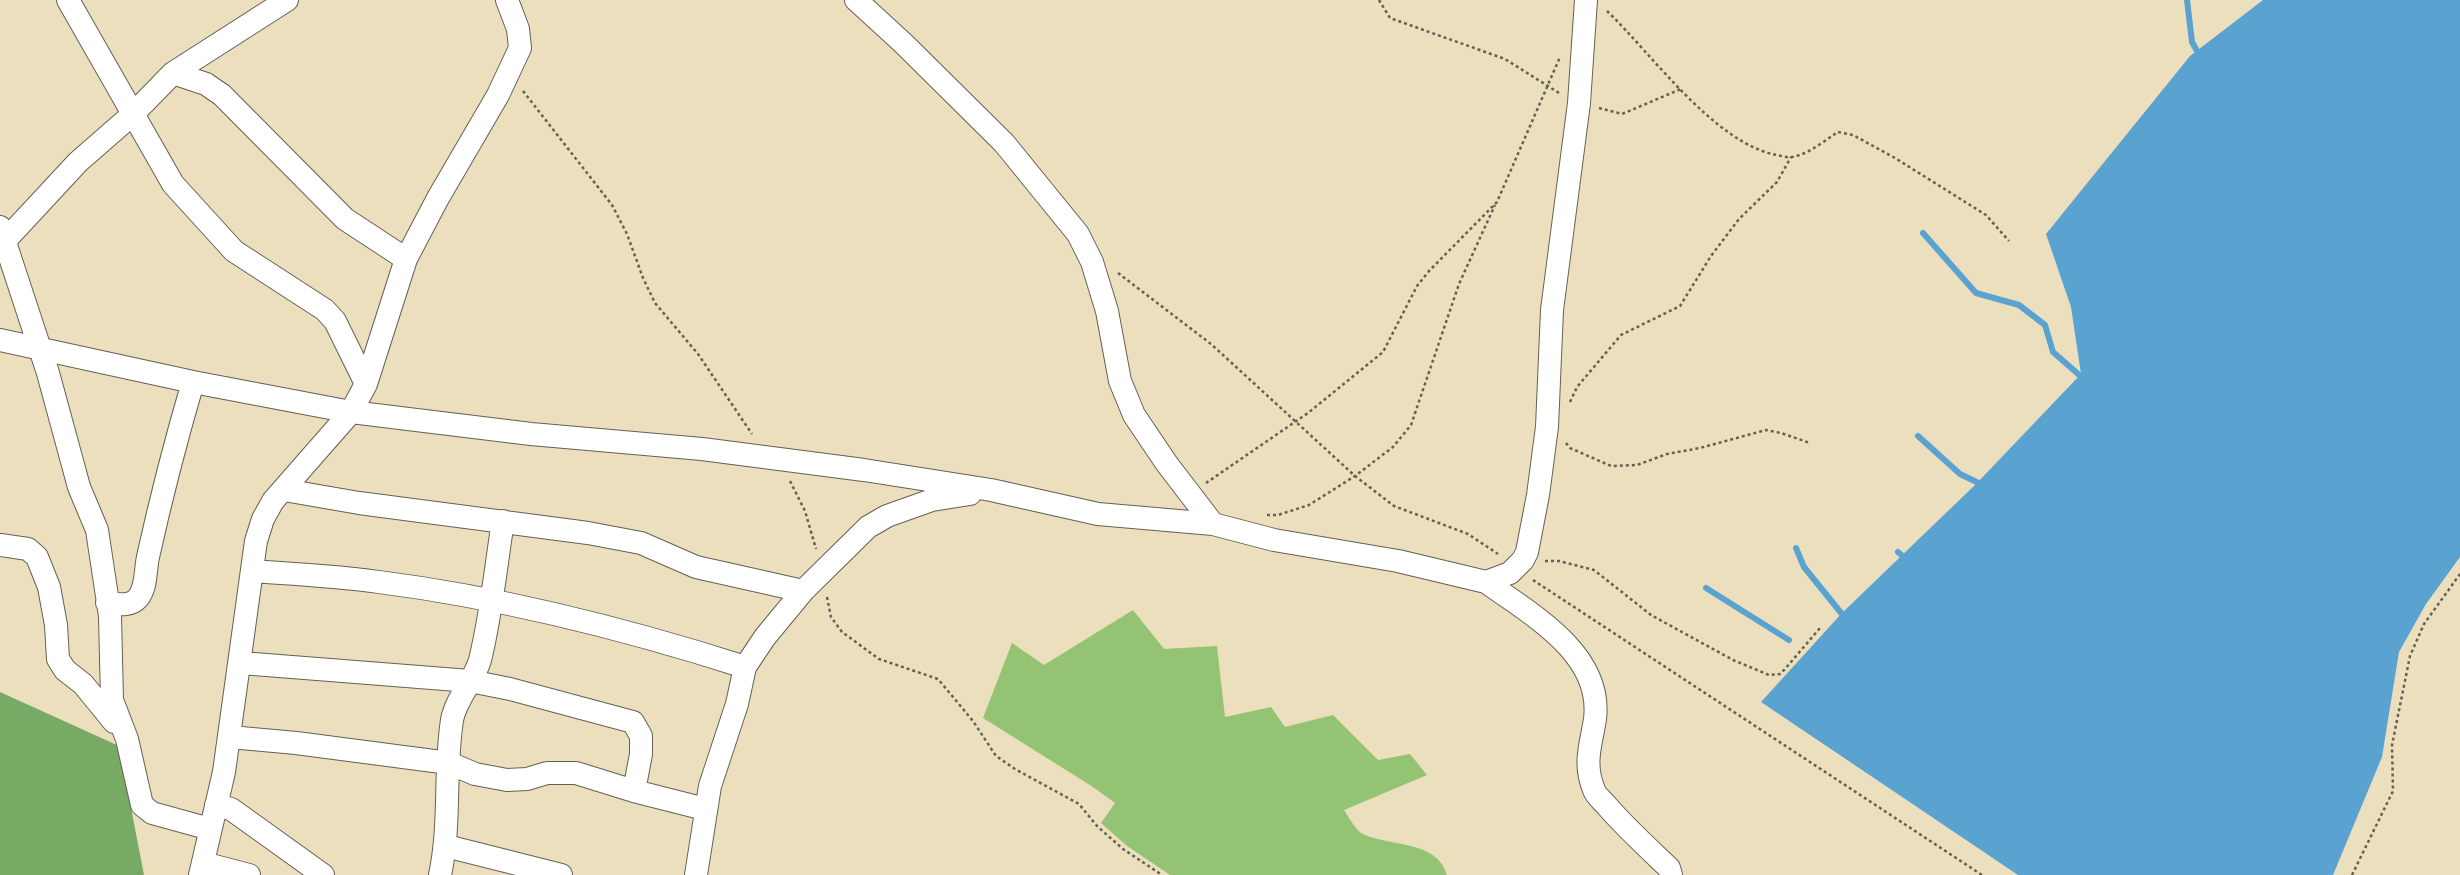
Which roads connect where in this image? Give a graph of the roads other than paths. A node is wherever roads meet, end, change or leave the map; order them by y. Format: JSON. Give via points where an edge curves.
{"nodes":[{"id":1,"x":68,"y":0,"type":"edge"},
{"id":2,"x":287,"y":0,"type":"edge"},
{"id":3,"x":507,"y":0,"type":"edge"},
{"id":4,"x":856,"y":0,"type":"edge"},
{"id":5,"x":1586,"y":0,"type":"edge"},
{"id":6,"x":173,"y":73,"type":"junction"},
{"id":7,"x":133,"y":114,"type":"junction"},
{"id":8,"x":2,"y":238,"type":"edge"},
{"id":9,"x":406,"y":259,"type":"junction"},
{"id":10,"x":0,"y":340,"type":"edge"},
{"id":11,"x":40,"y":347,"type":"junction"},
{"id":12,"x":193,"y":382,"type":"junction"},
{"id":13,"x":366,"y":384,"type":"junction"},
{"id":14,"x":351,"y":412,"type":"junction"},
{"id":15,"x":284,"y":490,"type":"junction"},
{"id":16,"x":991,"y":490,"type":"junction"},
{"id":17,"x":503,"y":521,"type":"junction"},
{"id":18,"x":1213,"y":524,"type":"junction"},
{"id":19,"x":0,"y":545,"type":"edge"},
{"id":20,"x":252,"y":571,"type":"junction"},
{"id":21,"x":1486,"y":582,"type":"junction"},
{"id":22,"x":804,"y":592,"type":"junction"},
{"id":23,"x":490,"y":600,"type":"junction"},
{"id":24,"x":107,"y":603,"type":"junction"},
{"id":25,"x":241,"y":662,"type":"junction"},
{"id":26,"x":745,"y":667,"type":"junction"},
{"id":27,"x":470,"y":681,"type":"junction"},
{"id":28,"x":230,"y":737,"type":"junction"},
{"id":29,"x":127,"y":739,"type":"junction"},
{"id":30,"x":449,"y":763,"type":"junction"},
{"id":31,"x":634,"y":791,"type":"junction"},
{"id":32,"x":216,"y":805,"type":"junction"},
{"id":33,"x":705,"y":809,"type":"junction"},
{"id":34,"x":210,"y":830,"type":"junction"},
{"id":35,"x":446,"y":846,"type":"junction"},
{"id":36,"x":201,"y":869,"type":"edge"},
{"id":37,"x":249,"y":875,"type":"edge"},
{"id":38,"x":323,"y":875,"type":"edge"},
{"id":39,"x":440,"y":875,"type":"edge"},
{"id":40,"x":561,"y":875,"type":"edge"},
{"id":41,"x":696,"y":875,"type":"edge"},
{"id":42,"x":1671,"y":875,"type":"edge"}],
"edges":[{"from":1,"to":7,"type":"street"},
{"from":2,"to":6,"type":"street"},
{"from":3,"to":9,"type":"street","via":[[518,29],[520,48]]},
{"from":4,"to":18,"type":"street","via":[[1004,143],[1078,234],[1092,262],[1107,311],[1120,381],[1127,400],[1141,428]]},
{"from":5,"to":21,"type":"street","via":[[1578,103],[1552,310],[1547,427],[1538,495],[1527,552],[1510,573]]},
{"from":6,"to":7,"type":"street"},
{"from":6,"to":9,"type":"street","via":[[206,84],[222,95],[345,219]]},
{"from":7,"to":8,"type":"street","via":[[78,162]]},
{"from":7,"to":13,"type":"street","via":[[173,184],[227,244],[325,310],[335,321]]},
{"from":8,"to":11,"type":"street"},
{"from":9,"to":13,"type":"street"},
{"from":10,"to":11,"type":"street"},
{"from":11,"to":12,"type":"street"},
{"from":11,"to":24,"type":"street","via":[[79,487],[97,530]]},
{"from":12,"to":14,"type":"street"},
{"from":12,"to":24,"type":"street","via":[[154,530],[145,569],[144,587],[138,598],[128,605]]},
{"from":13,"to":14,"type":"street"},
{"from":14,"to":15,"type":"street"},
{"from":14,"to":16,"type":"street","via":[[500,431],[768,456]]},
{"from":15,"to":17,"type":"street","via":[[359,503]]},
{"from":15,"to":20,"type":"street","via":[[273,501],[263,519],[256,541]]},
{"from":16,"to":18,"type":"street","via":[[1098,514]]},
{"from":16,"to":22,"type":"street","via":[[932,500],[887,516],[868,527]]},
{"from":17,"to":22,"type":"street","via":[[588,533],[640,544],[696,567]]},
{"from":17,"to":23,"type":"street"},
{"from":18,"to":21,"type":"street","via":[[1274,540],[1398,561]]},
{"from":19,"to":29,"type":"street","via":[[28,549],[38,557],[49,587],[56,625],[58,659],[65,670],[83,684],[98,701]]},
{"from":20,"to":23,"type":"street","via":[[378,582]]},
{"from":20,"to":25,"type":"street"},
{"from":21,"to":42,"type":"street","via":[[1560,639],[1586,668],[1592,681],[1595,718],[1589,744],[1590,777],[1595,792],[1621,823],[1669,868]]},
{"from":22,"to":26,"type":"street","via":[[765,636]]},
{"from":23,"to":26,"type":"street","via":[[580,618]]},
{"from":23,"to":27,"type":"street","via":[[479,660]]},
{"from":24,"to":29,"type":"street","via":[[110,616],[112,700]]},
{"from":25,"to":27,"type":"street"},
{"from":25,"to":28,"type":"street"},
{"from":26,"to":33,"type":"street","via":[[737,704]]},
{"from":27,"to":30,"type":"street","via":[[452,718]]},
{"from":27,"to":31,"type":"street","via":[[633,722],[641,736]]},
{"from":28,"to":30,"type":"street"},
{"from":28,"to":32,"type":"street"},
{"from":29,"to":34,"type":"street","via":[[142,805],[152,813]]},
{"from":30,"to":31,"type":"street","via":[[475,774],[507,780],[547,773],[576,773]]},
{"from":30,"to":35,"type":"street"},
{"from":31,"to":33,"type":"street"},
{"from":32,"to":34,"type":"street"},
{"from":32,"to":38,"type":"street","via":[[237,813]]},
{"from":33,"to":41,"type":"street"},
{"from":34,"to":36,"type":"street"},
{"from":35,"to":39,"type":"street"},
{"from":35,"to":40,"type":"street"},
{"from":36,"to":37,"type":"street"}]}
